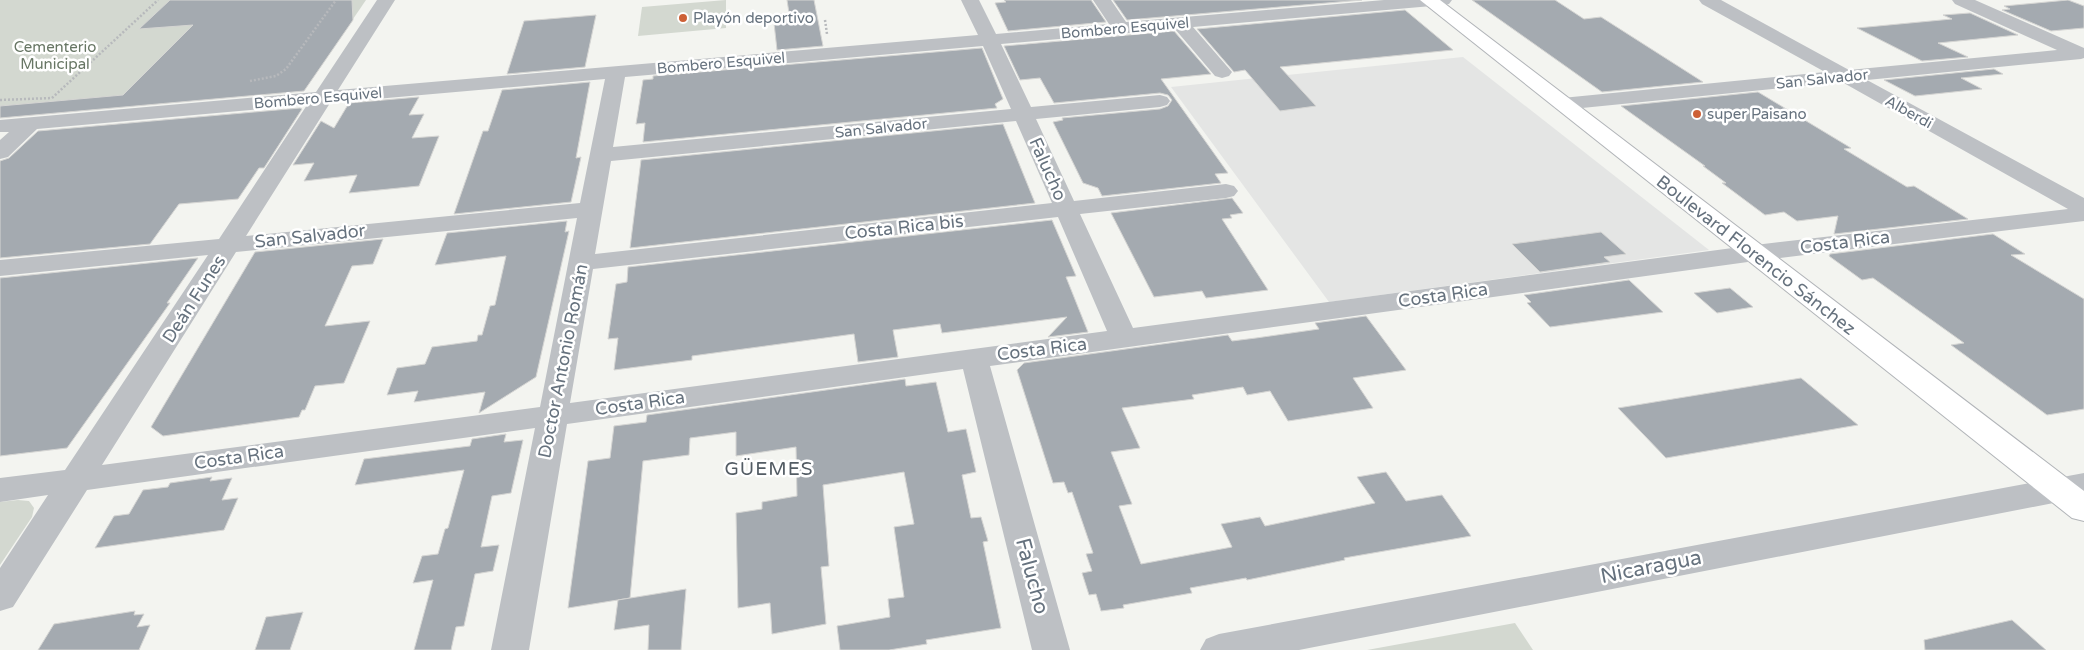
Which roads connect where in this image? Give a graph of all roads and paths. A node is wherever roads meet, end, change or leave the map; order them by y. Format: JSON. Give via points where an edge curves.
{"nodes":[{"id":1,"x":158,"y":0,"type":"edge"},
{"id":2,"x":336,"y":0,"type":"edge"},
{"id":3,"x":386,"y":0,"type":"edge"},
{"id":4,"x":970,"y":0,"type":"edge"},
{"id":5,"x":1102,"y":0,"type":"edge"},
{"id":6,"x":1434,"y":0,"type":"edge"},
{"id":7,"x":1708,"y":0,"type":"edge"},
{"id":8,"x":1961,"y":0,"type":"edge"},
{"id":9,"x":1180,"y":23,"type":"junction"},
{"id":10,"x":1121,"y":28,"type":"junction"},
{"id":11,"x":990,"y":40,"type":"junction"},
{"id":12,"x":2083,"y":54,"type":"edge"},
{"id":13,"x":616,"y":72,"type":"junction"},
{"id":14,"x":1222,"y":72,"type":"dead end"},
{"id":15,"x":1844,"y":76,"type":"junction"},
{"id":16,"x":246,"y":81,"type":"dead end"},
{"id":17,"x":62,"y":97,"type":"dead end"},
{"id":18,"x":52,"y":98,"type":"junction"},
{"id":19,"x":323,"y":98,"type":"junction"},
{"id":20,"x":0,"y":100,"type":"edge"},
{"id":21,"x":1160,"y":101,"type":"dead end"},
{"id":22,"x":1562,"y":104,"type":"junction"},
{"id":23,"x":1023,"y":114,"type":"junction"},
{"id":24,"x":30,"y":124,"type":"junction"},
{"id":25,"x":0,"y":126,"type":"edge"},
{"id":26,"x":0,"y":152,"type":"edge"},
{"id":27,"x":602,"y":155,"type":"junction"},
{"id":28,"x":1226,"y":191,"type":"dead end"},
{"id":29,"x":1066,"y":208,"type":"junction"},
{"id":30,"x":2084,"y":208,"type":"edge"},
{"id":31,"x":590,"y":209,"type":"junction"},
{"id":32,"x":2084,"y":214,"type":"edge"},
{"id":33,"x":229,"y":244,"type":"junction"},
{"id":34,"x":1755,"y":253,"type":"junction"},
{"id":35,"x":581,"y":263,"type":"junction"},
{"id":36,"x":0,"y":268,"type":"edge"},
{"id":37,"x":1124,"y":338,"type":"junction"},
{"id":38,"x":974,"y":358,"type":"junction"},
{"id":39,"x":552,"y":415,"type":"junction"},
{"id":40,"x":76,"y":479,"type":"junction"},
{"id":41,"x":0,"y":490,"type":"edge"},
{"id":42,"x":2076,"y":494,"type":"edge"},
{"id":43,"x":0,"y":596,"type":"edge"},
{"id":44,"x":510,"y":650,"type":"edge"},
{"id":45,"x":1051,"y":650,"type":"edge"},
{"id":46,"x":1219,"y":650,"type":"edge"}],
"edges":[{"from":1,"to":18,"type":"path"},
{"from":2,"to":16,"type":"path","via":[[286,69],[276,76]]},
{"from":3,"to":19,"type":"street","name":"Deán Funes"},
{"from":4,"to":11,"type":"street","name":"Falucho"},
{"from":5,"to":10,"type":"street"},
{"from":6,"to":9,"type":"street","name":"Bombero Esquivel"},
{"from":6,"to":22,"type":"main road","name":"Boulevard Florencio Sánchez"},
{"from":7,"to":15,"type":"street","name":"Alberdi"},
{"from":8,"to":12,"type":"street"},
{"from":9,"to":10,"type":"street","name":"Bombero Esquivel"},
{"from":9,"to":14,"type":"street"},
{"from":10,"to":11,"type":"street","name":"Bombero Esquivel"},
{"from":11,"to":13,"type":"street","name":"Bombero Esquivel"},
{"from":11,"to":23,"type":"street","name":"Falucho"},
{"from":12,"to":15,"type":"street","name":"San Salvador"},
{"from":13,"to":19,"type":"street","name":"Bombero Esquivel"},
{"from":13,"to":27,"type":"street","name":"Doctor Antonio Román"},
{"from":15,"to":22,"type":"street","name":"San Salvador"},
{"from":15,"to":30,"type":"street","name":"Alberdi"},
{"from":17,"to":18,"type":"path"},
{"from":18,"to":20,"type":"path"},
{"from":19,"to":24,"type":"street","name":"Bombero Esquivel"},
{"from":19,"to":33,"type":"street","name":"Deán Funes"},
{"from":21,"to":23,"type":"street","name":"San Salvador"},
{"from":22,"to":34,"type":"main road","name":"Boulevard Florencio Sánchez"},
{"from":23,"to":27,"type":"street","name":"San Salvador"},
{"from":23,"to":29,"type":"street","name":"Falucho"},
{"from":24,"to":25,"type":"street","name":"Bombero Esquivel"},
{"from":24,"to":26,"type":"street"},
{"from":27,"to":31,"type":"street","name":"Doctor Antonio Román"},
{"from":28,"to":29,"type":"street","name":"Costa Rica bis"},
{"from":29,"to":35,"type":"street","name":"Costa Rica bis"},
{"from":29,"to":37,"type":"street","name":"Falucho"},
{"from":31,"to":33,"type":"street","name":"San Salvador"},
{"from":31,"to":35,"type":"street","name":"Doctor Antonio Román"},
{"from":32,"to":34,"type":"street","name":"Costa Rica"},
{"from":33,"to":36,"type":"street","name":"San Salvador"},
{"from":33,"to":40,"type":"street","name":"Deán Funes"},
{"from":34,"to":37,"type":"street","name":"Costa Rica"},
{"from":34,"to":42,"type":"main road","name":"Boulevard Florencio Sánchez"},
{"from":35,"to":39,"type":"street","name":"Doctor Antonio Román"},
{"from":37,"to":38,"type":"street","name":"Costa Rica"},
{"from":38,"to":39,"type":"street","name":"Costa Rica"},
{"from":38,"to":45,"type":"street","name":"Falucho"},
{"from":39,"to":40,"type":"street","name":"Costa Rica"},
{"from":39,"to":44,"type":"street","name":"Doctor Antonio Román"},
{"from":40,"to":41,"type":"street","name":"Costa Rica"},
{"from":40,"to":43,"type":"street","name":"Deán Funes"},
{"from":42,"to":46,"type":"street","name":"Nicaragua"}]}
